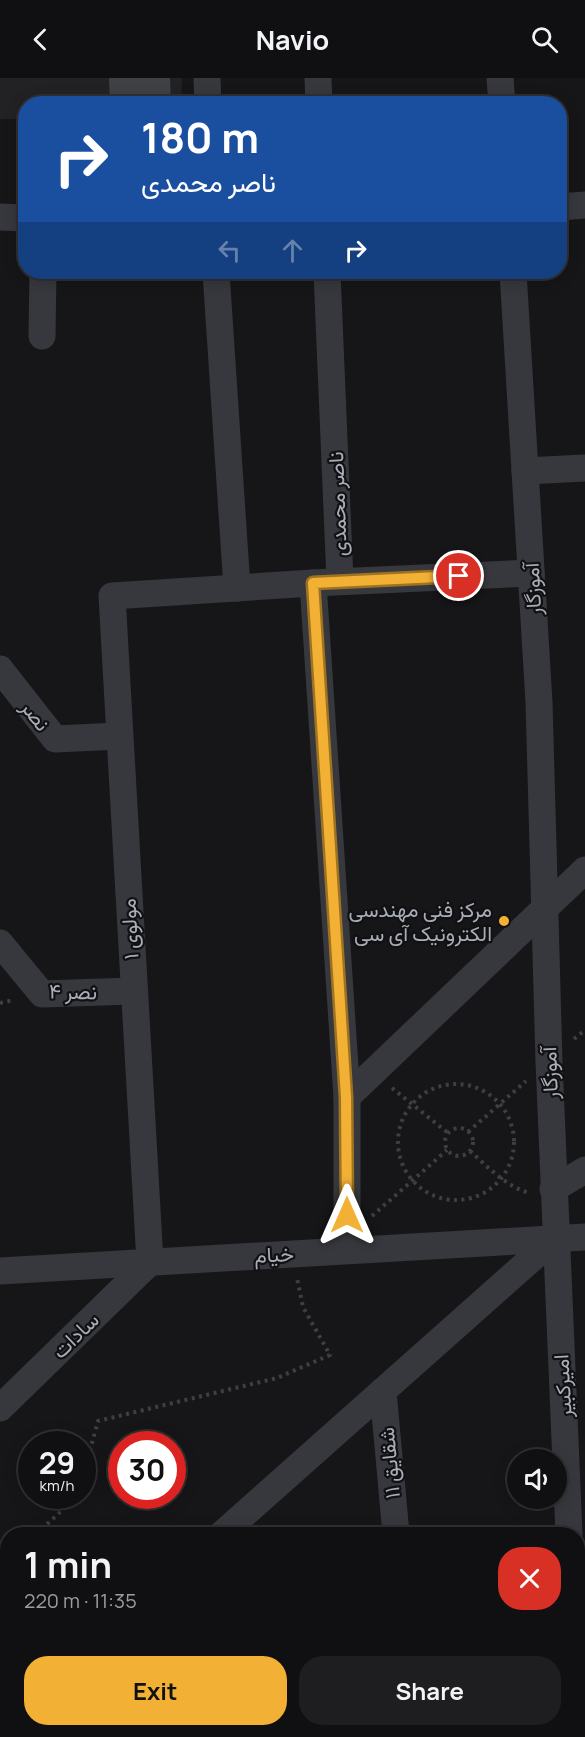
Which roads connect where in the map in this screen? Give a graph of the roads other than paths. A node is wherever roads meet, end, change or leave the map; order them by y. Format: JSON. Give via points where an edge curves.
{"nodes":[{"id":1,"x":207,"y":78,"type":"edge"},
{"id":2,"x":318,"y":78,"type":"edge"},
{"id":3,"x":500,"y":78,"type":"edge"},
{"id":4,"x":208,"y":96,"type":"edge"},
{"id":5,"x":319,"y":96,"type":"edge"},
{"id":6,"x":501,"y":96,"type":"edge"},
{"id":7,"x":585,"y":205,"type":"edge"},
{"id":8,"x":567,"y":206,"type":"edge"},
{"id":9,"x":0,"y":216,"type":"edge"},
{"id":10,"x":18,"y":217,"type":"edge"},
{"id":11,"x":43,"y":279,"type":"edge"},
{"id":12,"x":216,"y":279,"type":"edge"},
{"id":13,"x":327,"y":279,"type":"edge"},
{"id":14,"x":513,"y":279,"type":"edge"},
{"id":15,"x":42,"y":336,"type":"dead end"},
{"id":16,"x":585,"y":468,"type":"edge"},
{"id":17,"x":525,"y":471,"type":"junction"},
{"id":18,"x":531,"y":573,"type":"junction"},
{"id":19,"x":340,"y":581,"type":"junction"},
{"id":20,"x":313,"y":583,"type":"junction"},
{"id":21,"x":237,"y":588,"type":"junction"},
{"id":22,"x":0,"y":669,"type":"edge"},
{"id":23,"x":119,"y":736,"type":"junction"},
{"id":24,"x":585,"y":870,"type":"edge"},
{"id":25,"x":543,"y":908,"type":"junction"},
{"id":26,"x":0,"y":943,"type":"edge"},
{"id":27,"x":133,"y":991,"type":"junction"},
{"id":28,"x":346,"y":1097,"type":"junction"},
{"id":29,"x":585,"y":1170,"type":"edge"},
{"id":30,"x":553,"y":1189,"type":"junction"},
{"id":31,"x":585,"y":1237,"type":"edge"},
{"id":32,"x":555,"y":1238,"type":"junction"},
{"id":33,"x":347,"y":1244,"type":"junction"},
{"id":34,"x":150,"y":1262,"type":"junction"},
{"id":35,"x":0,"y":1271,"type":"edge"},
{"id":36,"x":383,"y":1391,"type":"junction"},
{"id":37,"x":0,"y":1408,"type":"edge"},
{"id":38,"x":233,"y":1527,"type":"edge"},
{"id":39,"x":395,"y":1527,"type":"edge"},
{"id":40,"x":570,"y":1527,"type":"edge"}],
"edges":[{"from":1,"to":4,"type":"street"},
{"from":2,"to":5,"type":"street"},
{"from":3,"to":6,"type":"street"},
{"from":7,"to":8,"type":"street"},
{"from":9,"to":10,"type":"street"},
{"from":11,"to":15,"type":"street"},
{"from":12,"to":21,"type":"street"},
{"from":13,"to":19,"type":"street","name":"ناصر محمدی"},
{"from":14,"to":17,"type":"street","name":"آموزگار"},
{"from":16,"to":17,"type":"street"},
{"from":17,"to":18,"type":"street","name":"آموزگار"},
{"from":18,"to":19,"type":"street","name":"ناصر محمدی"},
{"from":18,"to":25,"type":"street","name":"آموزگار","via":[[539,702]]},
{"from":19,"to":20,"type":"street"},
{"from":20,"to":21,"type":"street"},
{"from":20,"to":28,"type":"street"},
{"from":21,"to":23,"type":"street","name":"مولوی ۱","via":[[112,596]]},
{"from":22,"to":23,"type":"street","name":"نصر","via":[[55,739]]},
{"from":23,"to":27,"type":"street","name":"مولوی ۱"},
{"from":24,"to":25,"type":"street"},
{"from":25,"to":28,"type":"street"},
{"from":25,"to":30,"type":"street","name":"آموزگار"},
{"from":26,"to":27,"type":"street","name":"نصر ۴","via":[[42,994]]},
{"from":27,"to":34,"type":"street","name":"مولوی ۱"},
{"from":28,"to":33,"type":"street"},
{"from":29,"to":30,"type":"street"},
{"from":30,"to":32,"type":"street","name":"آموزگار"},
{"from":31,"to":32,"type":"street","name":"خیام"},
{"from":32,"to":33,"type":"street","name":"خیام"},
{"from":32,"to":36,"type":"street"},
{"from":32,"to":40,"type":"street","name":"امیرکبیر"},
{"from":33,"to":34,"type":"street","name":"خیام","via":[[293,1253]]},
{"from":34,"to":35,"type":"street","name":"خیام"},
{"from":34,"to":37,"type":"street","name":"سادات"},
{"from":36,"to":38,"type":"street"},
{"from":36,"to":39,"type":"street","name":"شقایق ۱۱"}]}
